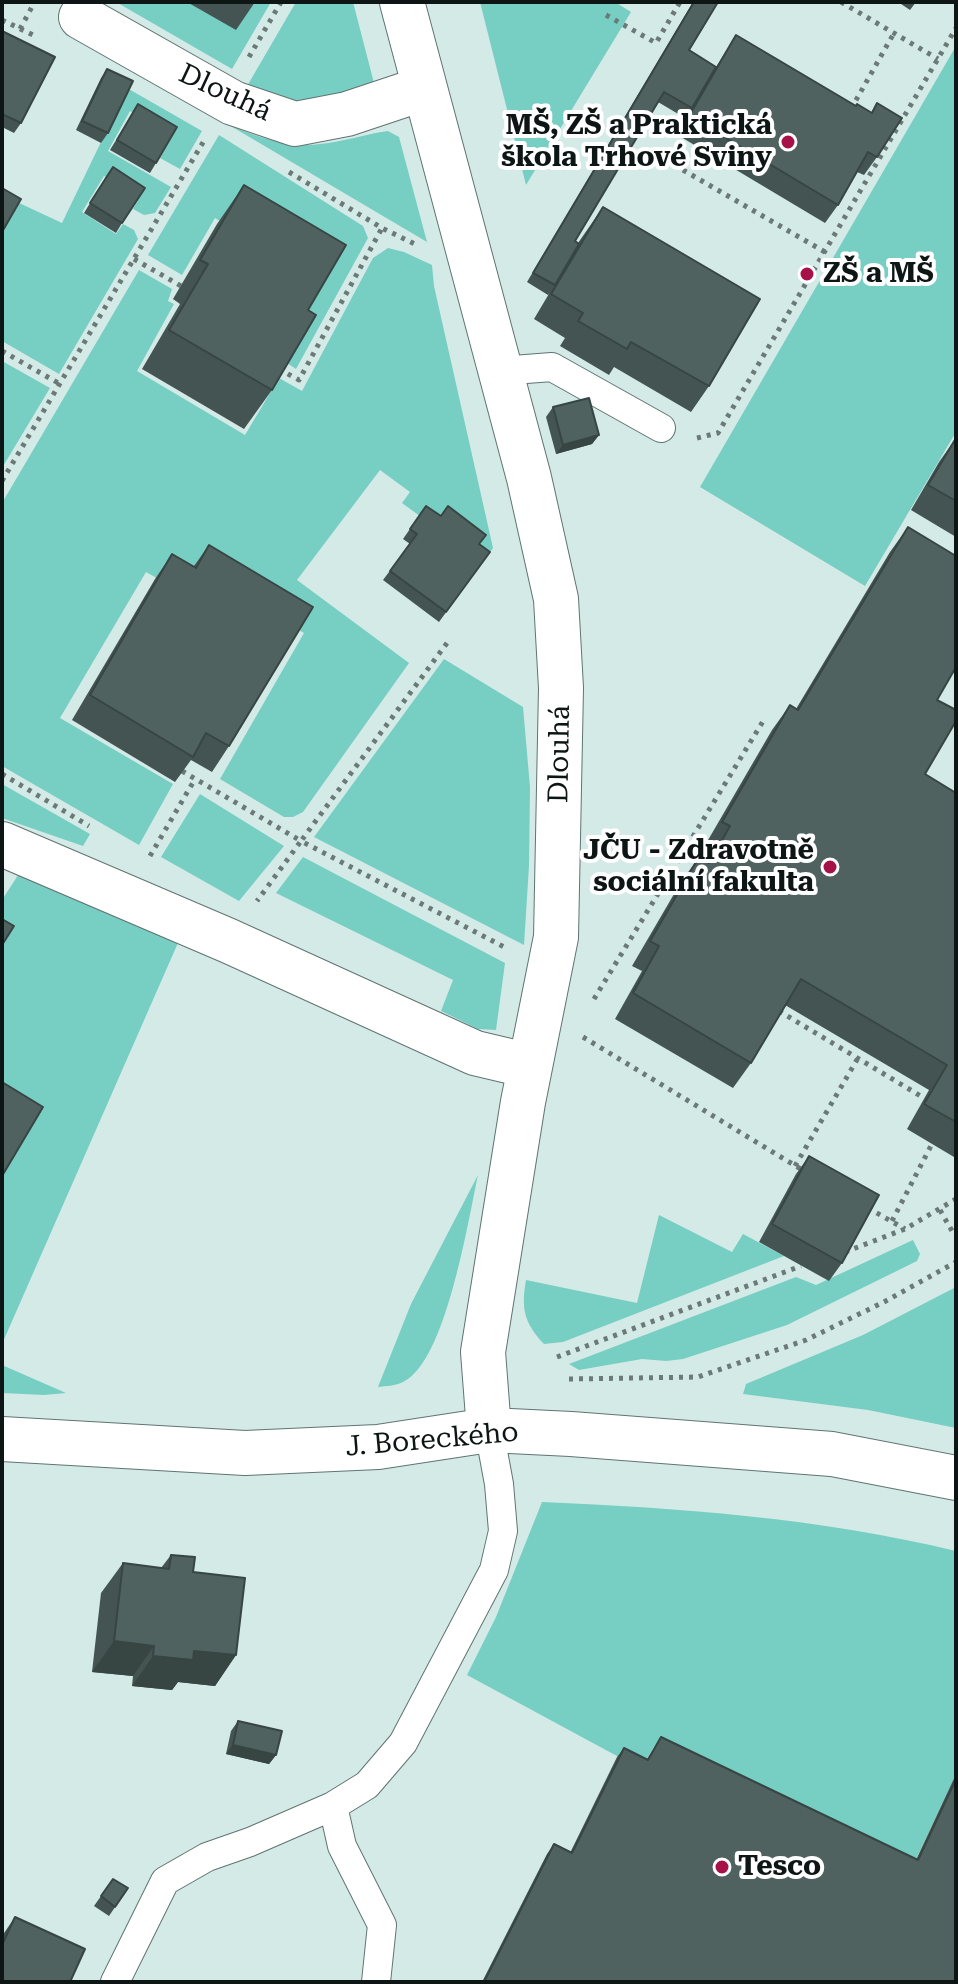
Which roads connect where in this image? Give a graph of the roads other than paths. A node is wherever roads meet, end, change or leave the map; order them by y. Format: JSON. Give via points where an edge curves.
{"nodes":[{"id":1,"x":402,"y":2,"type":"edge"},
{"id":2,"x":81,"y":17,"type":"dead end"},
{"id":3,"x":425,"y":88,"type":"junction"},
{"id":4,"x":500,"y":371,"type":"junction"},
{"id":5,"x":661,"y":428,"type":"road end"},
{"id":6,"x":2,"y":844,"type":"edge"},
{"id":7,"x":530,"y":1066,"type":"junction"},
{"id":8,"x":489,"y":1430,"type":"junction"},
{"id":9,"x":2,"y":1439,"type":"edge"},
{"id":10,"x":956,"y":1478,"type":"edge"},
{"id":11,"x":333,"y":1806,"type":"junction"},
{"id":12,"x":115,"y":1982,"type":"edge"},
{"id":13,"x":376,"y":1982,"type":"edge"}],
"edges":[{"from":1,"to":3,"type":"street","name":"Dlouhá"},
{"from":2,"to":3,"type":"street","name":"Dlouhá","via":[[225,99],[295,124],[347,114]]},
{"from":3,"to":4,"type":"street","name":"Dlouhá"},
{"from":4,"to":5,"type":"lane","via":[[552,367]]},
{"from":4,"to":7,"type":"street","name":"Dlouhá","via":[[556,599],[561,688],[556,937]]},
{"from":6,"to":7,"type":"street","via":[[475,1053]]},
{"from":7,"to":8,"type":"street","name":"Dlouhá","via":[[483,1352]]},
{"from":8,"to":9,"type":"street","name":"J. Boreckého","via":[[378,1447],[245,1453]]},
{"from":8,"to":10,"type":"street","name":"J. Boreckého","via":[[832,1454]]},
{"from":8,"to":11,"type":"lane","via":[[503,1531],[494,1570],[403,1743],[367,1785]]},
{"from":11,"to":12,"type":"lane","via":[[207,1857],[165,1881]]},
{"from":11,"to":13,"type":"lane","via":[[342,1846],[382,1925]]}]}
